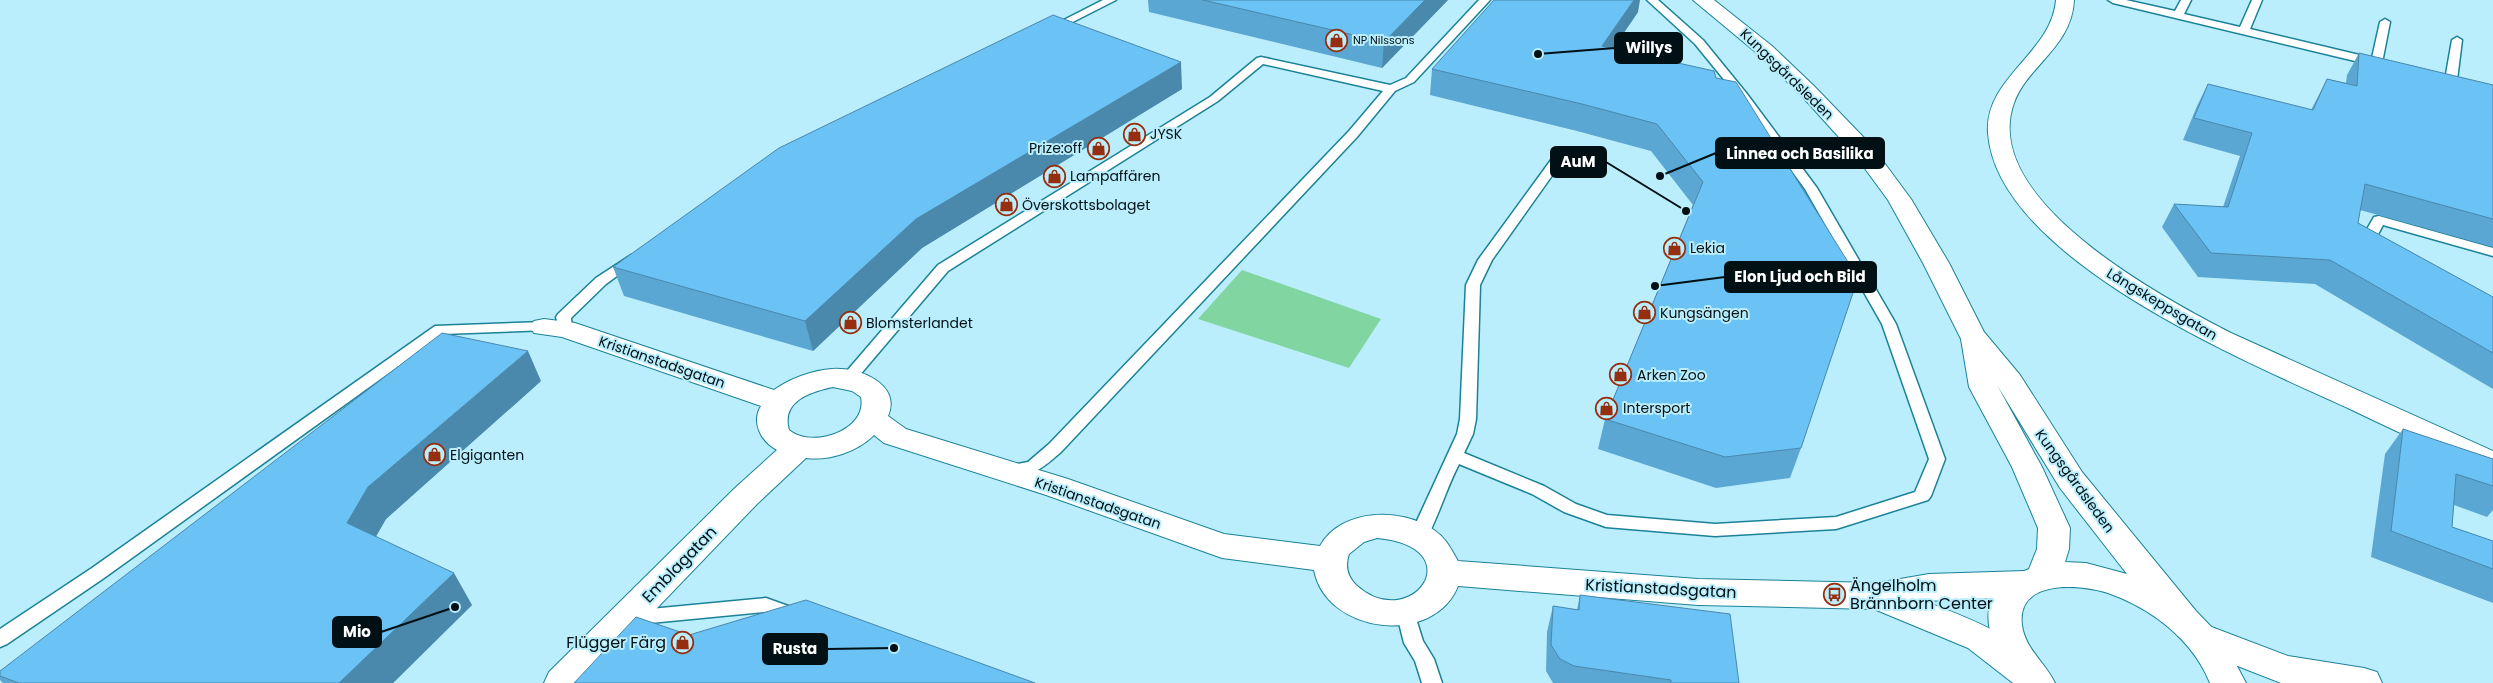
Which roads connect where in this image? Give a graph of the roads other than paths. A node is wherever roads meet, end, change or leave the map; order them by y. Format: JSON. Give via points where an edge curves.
{"nodes":[{"id":1,"x":1111,"y":0,"type":"edge"},
{"id":2,"x":1485,"y":0,"type":"edge"},
{"id":3,"x":1652,"y":0,"type":"edge"},
{"id":4,"x":1702,"y":0,"type":"edge"},
{"id":5,"x":2064,"y":0,"type":"edge"},
{"id":6,"x":2113,"y":0,"type":"edge"},
{"id":7,"x":2186,"y":0,"type":"edge"},
{"id":8,"x":2257,"y":0,"type":"edge"},
{"id":9,"x":2178,"y":16,"type":"junction"},
{"id":10,"x":2385,"y":22,"type":"dead end"},
{"id":11,"x":2244,"y":31,"type":"junction"},
{"id":12,"x":1042,"y":34,"type":"edge"},
{"id":13,"x":2457,"y":40,"type":"dead end"},
{"id":14,"x":2451,"y":80,"type":"edge"},
{"id":15,"x":1391,"y":89,"type":"junction"},
{"id":16,"x":1555,"y":163,"type":"dead end"},
{"id":17,"x":643,"y":250,"type":"edge"},
{"id":18,"x":2493,"y":252,"type":"edge"},
{"id":19,"x":2383,"y":253,"type":"edge"},
{"id":20,"x":554,"y":328,"type":"junction"},
{"id":21,"x":1972,"y":335,"type":"junction"},
{"id":22,"x":848,"y":379,"type":"junction"},
{"id":23,"x":779,"y":402,"type":"junction"},
{"id":24,"x":873,"y":420,"type":"junction"},
{"id":25,"x":798,"y":447,"type":"junction"},
{"id":26,"x":1055,"y":448,"type":"junction"},
{"id":27,"x":1455,"y":456,"type":"junction"},
{"id":28,"x":2493,"y":463,"type":"edge"},
{"id":29,"x":1001,"y":471,"type":"junction"},
{"id":30,"x":1057,"y":487,"type":"junction"},
{"id":31,"x":1419,"y":536,"type":"junction"},
{"id":32,"x":1330,"y":560,"type":"junction"},
{"id":33,"x":1444,"y":572,"type":"junction"},
{"id":34,"x":2034,"y":580,"type":"junction"},
{"id":35,"x":1878,"y":596,"type":"junction"},
{"id":36,"x":1405,"y":611,"type":"junction"},
{"id":37,"x":650,"y":616,"type":"dead end"},
{"id":38,"x":811,"y":621,"type":"edge"},
{"id":39,"x":2193,"y":629,"type":"junction"},
{"id":40,"x":0,"y":638,"type":"edge"},
{"id":41,"x":2032,"y":678,"type":"edge"},
{"id":42,"x":562,"y":683,"type":"edge"},
{"id":43,"x":1432,"y":683,"type":"edge"},
{"id":44,"x":2228,"y":683,"type":"edge"},
{"id":45,"x":2364,"y":683,"type":"edge"}],
"edges":[{"from":1,"to":12,"type":"lane"},
{"from":2,"to":15,"type":"lane","via":[[1410,80]]},
{"from":3,"to":27,"type":"lane","via":[[1699,42],[1811,188],[1889,324],[1937,459],[1922,496],[1836,523],[1715,530],[1616,522],[1570,508],[1538,490]]},
{"from":4,"to":21,"type":"street","name":"Kungsgårdsleden","via":[[1765,50],[1863,150],[1899,199]]},
{"from":5,"to":28,"type":"street","name":"Långskeppsgatan","via":[[2061,23],[2006,96],[1998,126],[2000,144],[2016,182],[2051,224],[2104,269],[2178,316],[2221,339]]},
{"from":6,"to":9,"type":"lane"},
{"from":7,"to":9,"type":"lane"},
{"from":8,"to":11,"type":"lane"},
{"from":9,"to":11,"type":"lane"},
{"from":10,"to":11,"type":"lane","via":[[2380,64]]},
{"from":13,"to":14,"type":"lane"},
{"from":15,"to":22,"type":"lane","via":[[1261,60],[1214,99],[943,268]]},
{"from":15,"to":26,"type":"lane","via":[[1353,134]]},
{"from":16,"to":27,"type":"lane","via":[[1477,274],[1472,298],[1468,419]]},
{"from":17,"to":20,"type":"lane","via":[[601,281]]},
{"from":18,"to":19,"type":"lane","via":[[2379,220],[2366,244]]},
{"from":20,"to":23,"type":"street","name":"Kristianstadsgatan"},
{"from":20,"to":40,"type":"lane","via":[[440,329],[98,573]]},
{"from":21,"to":34,"type":"street","name":"Kungsgårdsleden","via":[[1983,387],[2027,467],[2054,528],[2053,549]]},
{"from":21,"to":39,"type":"street","name":"Kungsgårdsleden","via":[[2010,382],[2071,480]]},
{"from":22,"to":23,"type":"street","via":[[818,381],[802,386]]},
{"from":22,"to":24,"type":"street","via":[[862,383],[877,398],[878,409]]},
{"from":23,"to":25,"type":"street","via":[[772,413],[771,424],[775,434],[784,442]]},
{"from":24,"to":25,"type":"street","via":[[850,440],[833,446]]},
{"from":24,"to":29,"type":"street","name":"Kristianstadsgatan","via":[[895,436]]},
{"from":25,"to":42,"type":"street","name":"Emblagatan"},
{"from":26,"to":29,"type":"lane","via":[[1033,467]]},
{"from":26,"to":30,"type":"lane","via":[[1045,467]]},
{"from":27,"to":31,"type":"lane"},
{"from":29,"to":30,"type":"street","name":"Kristianstadsgatan"},
{"from":30,"to":32,"type":"street","name":"Kristianstadsgatan","via":[[1222,546]]},
{"from":31,"to":32,"type":"street","via":[[1392,527],[1363,528],[1341,541]]},
{"from":31,"to":33,"type":"street","via":[[1438,553]]},
{"from":32,"to":36,"type":"street","via":[[1335,584],[1354,602],[1384,612]]},
{"from":33,"to":35,"type":"street","name":"Kristianstadsgatan","via":[[1593,586]]},
{"from":33,"to":36,"type":"street","via":[[1443,581],[1433,597],[1425,604]]},
{"from":34,"to":35,"type":"street","name":"Kristianstadsgatan","via":[[1929,587]]},
{"from":34,"to":39,"type":"street","name":"Kungsgårdsleden","via":[[2080,576],[2113,583],[2163,606]]},
{"from":34,"to":41,"type":"street","name":"Kungsgårdsleden","via":[[2011,595],[2004,611],[2004,631],[2012,652]]},
{"from":35,"to":41,"type":"street","name":"Kristianstadsgatan","via":[[1980,638]]},
{"from":36,"to":43,"type":"lane","via":[[1414,643],[1424,659]]},
{"from":37,"to":38,"type":"lane","via":[[766,605]]},
{"from":39,"to":44,"type":"street","name":"Kungsgårdsleden","via":[[2218,660]]},
{"from":39,"to":45,"type":"street","via":[[2286,670]]}]}
